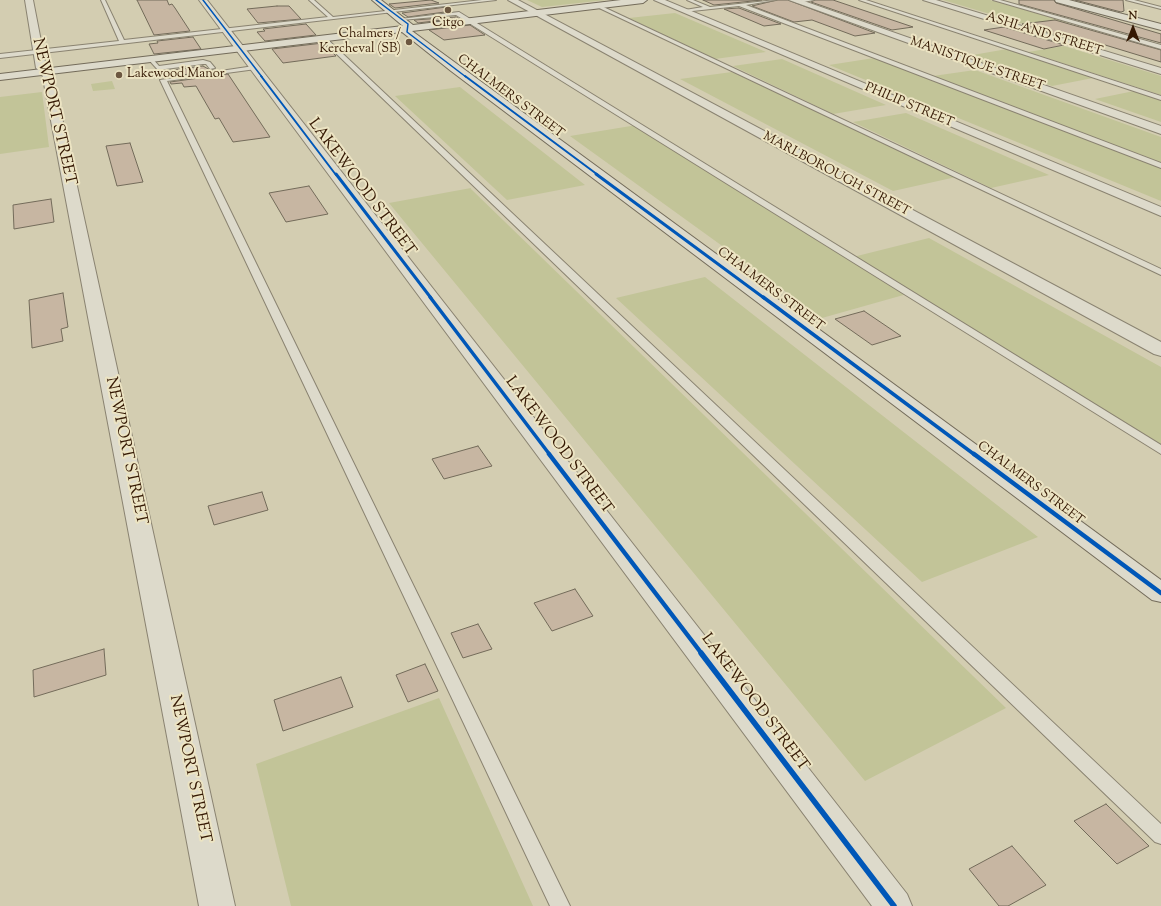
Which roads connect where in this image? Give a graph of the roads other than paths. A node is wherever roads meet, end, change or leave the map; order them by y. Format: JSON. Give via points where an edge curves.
{"nodes":[{"id":1,"x":29,"y":0,"type":"edge"},
{"id":2,"x":103,"y":0,"type":"edge"},
{"id":3,"x":203,"y":0,"type":"edge"},
{"id":4,"x":310,"y":0,"type":"edge"},
{"id":5,"x":376,"y":0,"type":"edge"},
{"id":6,"x":494,"y":0,"type":"edge"},
{"id":7,"x":512,"y":0,"type":"edge"},
{"id":8,"x":643,"y":0,"type":"edge"},
{"id":9,"x":658,"y":0,"type":"edge"},
{"id":10,"x":689,"y":0,"type":"edge"},
{"id":11,"x":774,"y":0,"type":"edge"},
{"id":12,"x":812,"y":0,"type":"edge"},
{"id":13,"x":862,"y":0,"type":"edge"},
{"id":14,"x":927,"y":0,"type":"edge"},
{"id":15,"x":995,"y":0,"type":"edge"},
{"id":16,"x":1058,"y":0,"type":"edge"},
{"id":17,"x":1128,"y":0,"type":"edge"},
{"id":18,"x":795,"y":1,"type":"edge"},
{"id":19,"x":739,"y":4,"type":"junction"},
{"id":20,"x":597,"y":6,"type":"junction"},
{"id":21,"x":710,"y":8,"type":"junction"},
{"id":22,"x":1161,"y":8,"type":"edge"},
{"id":23,"x":685,"y":11,"type":"junction"},
{"id":24,"x":536,"y":13,"type":"junction"},
{"id":25,"x":455,"y":16,"type":"dead end"},
{"id":26,"x":462,"y":16,"type":"junction"},
{"id":27,"x":332,"y":18,"type":"junction"},
{"id":28,"x":399,"y":18,"type":"junction"},
{"id":29,"x":437,"y":19,"type":"junction"},
{"id":30,"x":470,"y":21,"type":"junction"},
{"id":31,"x":1161,"y":27,"type":"edge"},
{"id":32,"x":226,"y":30,"type":"junction"},
{"id":33,"x":323,"y":38,"type":"junction"},
{"id":34,"x":122,"y":42,"type":"junction"},
{"id":35,"x":1161,"y":47,"type":"edge"},
{"id":36,"x":239,"y":48,"type":"junction"},
{"id":37,"x":38,"y":52,"type":"junction"},
{"id":38,"x":0,"y":56,"type":"edge"},
{"id":39,"x":151,"y":59,"type":"junction"},
{"id":40,"x":212,"y":68,"type":"dead end"},
{"id":41,"x":254,"y":68,"type":"junction"},
{"id":42,"x":1161,"y":71,"type":"edge"},
{"id":43,"x":47,"y":72,"type":"junction"},
{"id":44,"x":0,"y":77,"type":"edge"},
{"id":45,"x":1161,"y":98,"type":"edge"},
{"id":46,"x":1161,"y":130,"type":"edge"},
{"id":47,"x":1161,"y":166,"type":"edge"},
{"id":48,"x":1161,"y":212,"type":"edge"},
{"id":49,"x":1161,"y":272,"type":"edge"},
{"id":50,"x":1161,"y":350,"type":"edge"},
{"id":51,"x":1161,"y":450,"type":"edge"},
{"id":52,"x":1161,"y":593,"type":"edge"},
{"id":53,"x":1161,"y":836,"type":"edge"},
{"id":54,"x":217,"y":906,"type":"edge"},
{"id":55,"x":560,"y":906,"type":"edge"},
{"id":56,"x":894,"y":906,"type":"edge"}],
"edges":[{"from":1,"to":37,"type":"street","name":"NEWPORT STREET"},
{"from":2,"to":34,"type":"lane"},
{"from":3,"to":32,"type":"street","name":"LAKEWOOD STREET"},
{"from":4,"to":27,"type":"lane"},
{"from":5,"to":28,"type":"street","name":"CHALMERS STREET"},
{"from":6,"to":28,"type":"lane"},
{"from":7,"to":24,"type":"street","name":"MARLBOROUGH STREET"},
{"from":8,"to":20,"type":"street"},
{"from":9,"to":23,"type":"street","name":"PHILIP STREET"},
{"from":10,"to":21,"type":"lane"},
{"from":11,"to":19,"type":"lane"},
{"from":12,"to":18,"type":"lane"},
{"from":13,"to":45,"type":"lane"},
{"from":14,"to":42,"type":"street","name":"ASHLAND STREET"},
{"from":15,"to":35,"type":"lane"},
{"from":16,"to":31,"type":"street"},
{"from":17,"to":22,"type":"lane"},
{"from":18,"to":46,"type":"street","name":"MANISTIQUE STREET"},
{"from":19,"to":21,"type":"lane"},
{"from":19,"to":47,"type":"lane"},
{"from":20,"to":24,"type":"street"},
{"from":20,"to":49,"type":"lane"},
{"from":21,"to":23,"type":"lane"},
{"from":23,"to":48,"type":"street","name":"PHILIP STREET"},
{"from":24,"to":30,"type":"street"},
{"from":24,"to":50,"type":"street","name":"MARLBOROUGH STREET"},
{"from":25,"to":26,"type":"lane"},
{"from":26,"to":29,"type":"lane","via":[[457,13]]},
{"from":26,"to":30,"type":"lane"},
{"from":27,"to":28,"type":"lane"},
{"from":27,"to":32,"type":"lane"},
{"from":28,"to":29,"type":"street"},
{"from":28,"to":29,"type":"lane"},
{"from":28,"to":29,"type":"lane","via":[[422,11]]},
{"from":28,"to":33,"type":"street"},
{"from":28,"to":52,"type":"street","name":"CHALMERS STREET","via":[[407,32],[455,69]]},
{"from":29,"to":30,"type":"street"},
{"from":30,"to":51,"type":"lane"},
{"from":32,"to":34,"type":"lane"},
{"from":32,"to":36,"type":"street","name":"LAKEWOOD STREET"},
{"from":33,"to":36,"type":"street"},
{"from":33,"to":53,"type":"lane"},
{"from":34,"to":37,"type":"lane"},
{"from":36,"to":39,"type":"street"},
{"from":36,"to":41,"type":"street","name":"LAKEWOOD STREET"},
{"from":37,"to":38,"type":"lane"},
{"from":37,"to":43,"type":"street","name":"NEWPORT STREET","via":[[40,68]]},
{"from":39,"to":40,"type":"lane","via":[[158,68],[203,62]]},
{"from":39,"to":43,"type":"street"},
{"from":41,"to":55,"type":"lane","via":[[163,80]]},
{"from":41,"to":56,"type":"street","name":"LAKEWOOD STREET"},
{"from":43,"to":44,"type":"street"},
{"from":43,"to":54,"type":"street","name":"NEWPORT STREET"}]}
